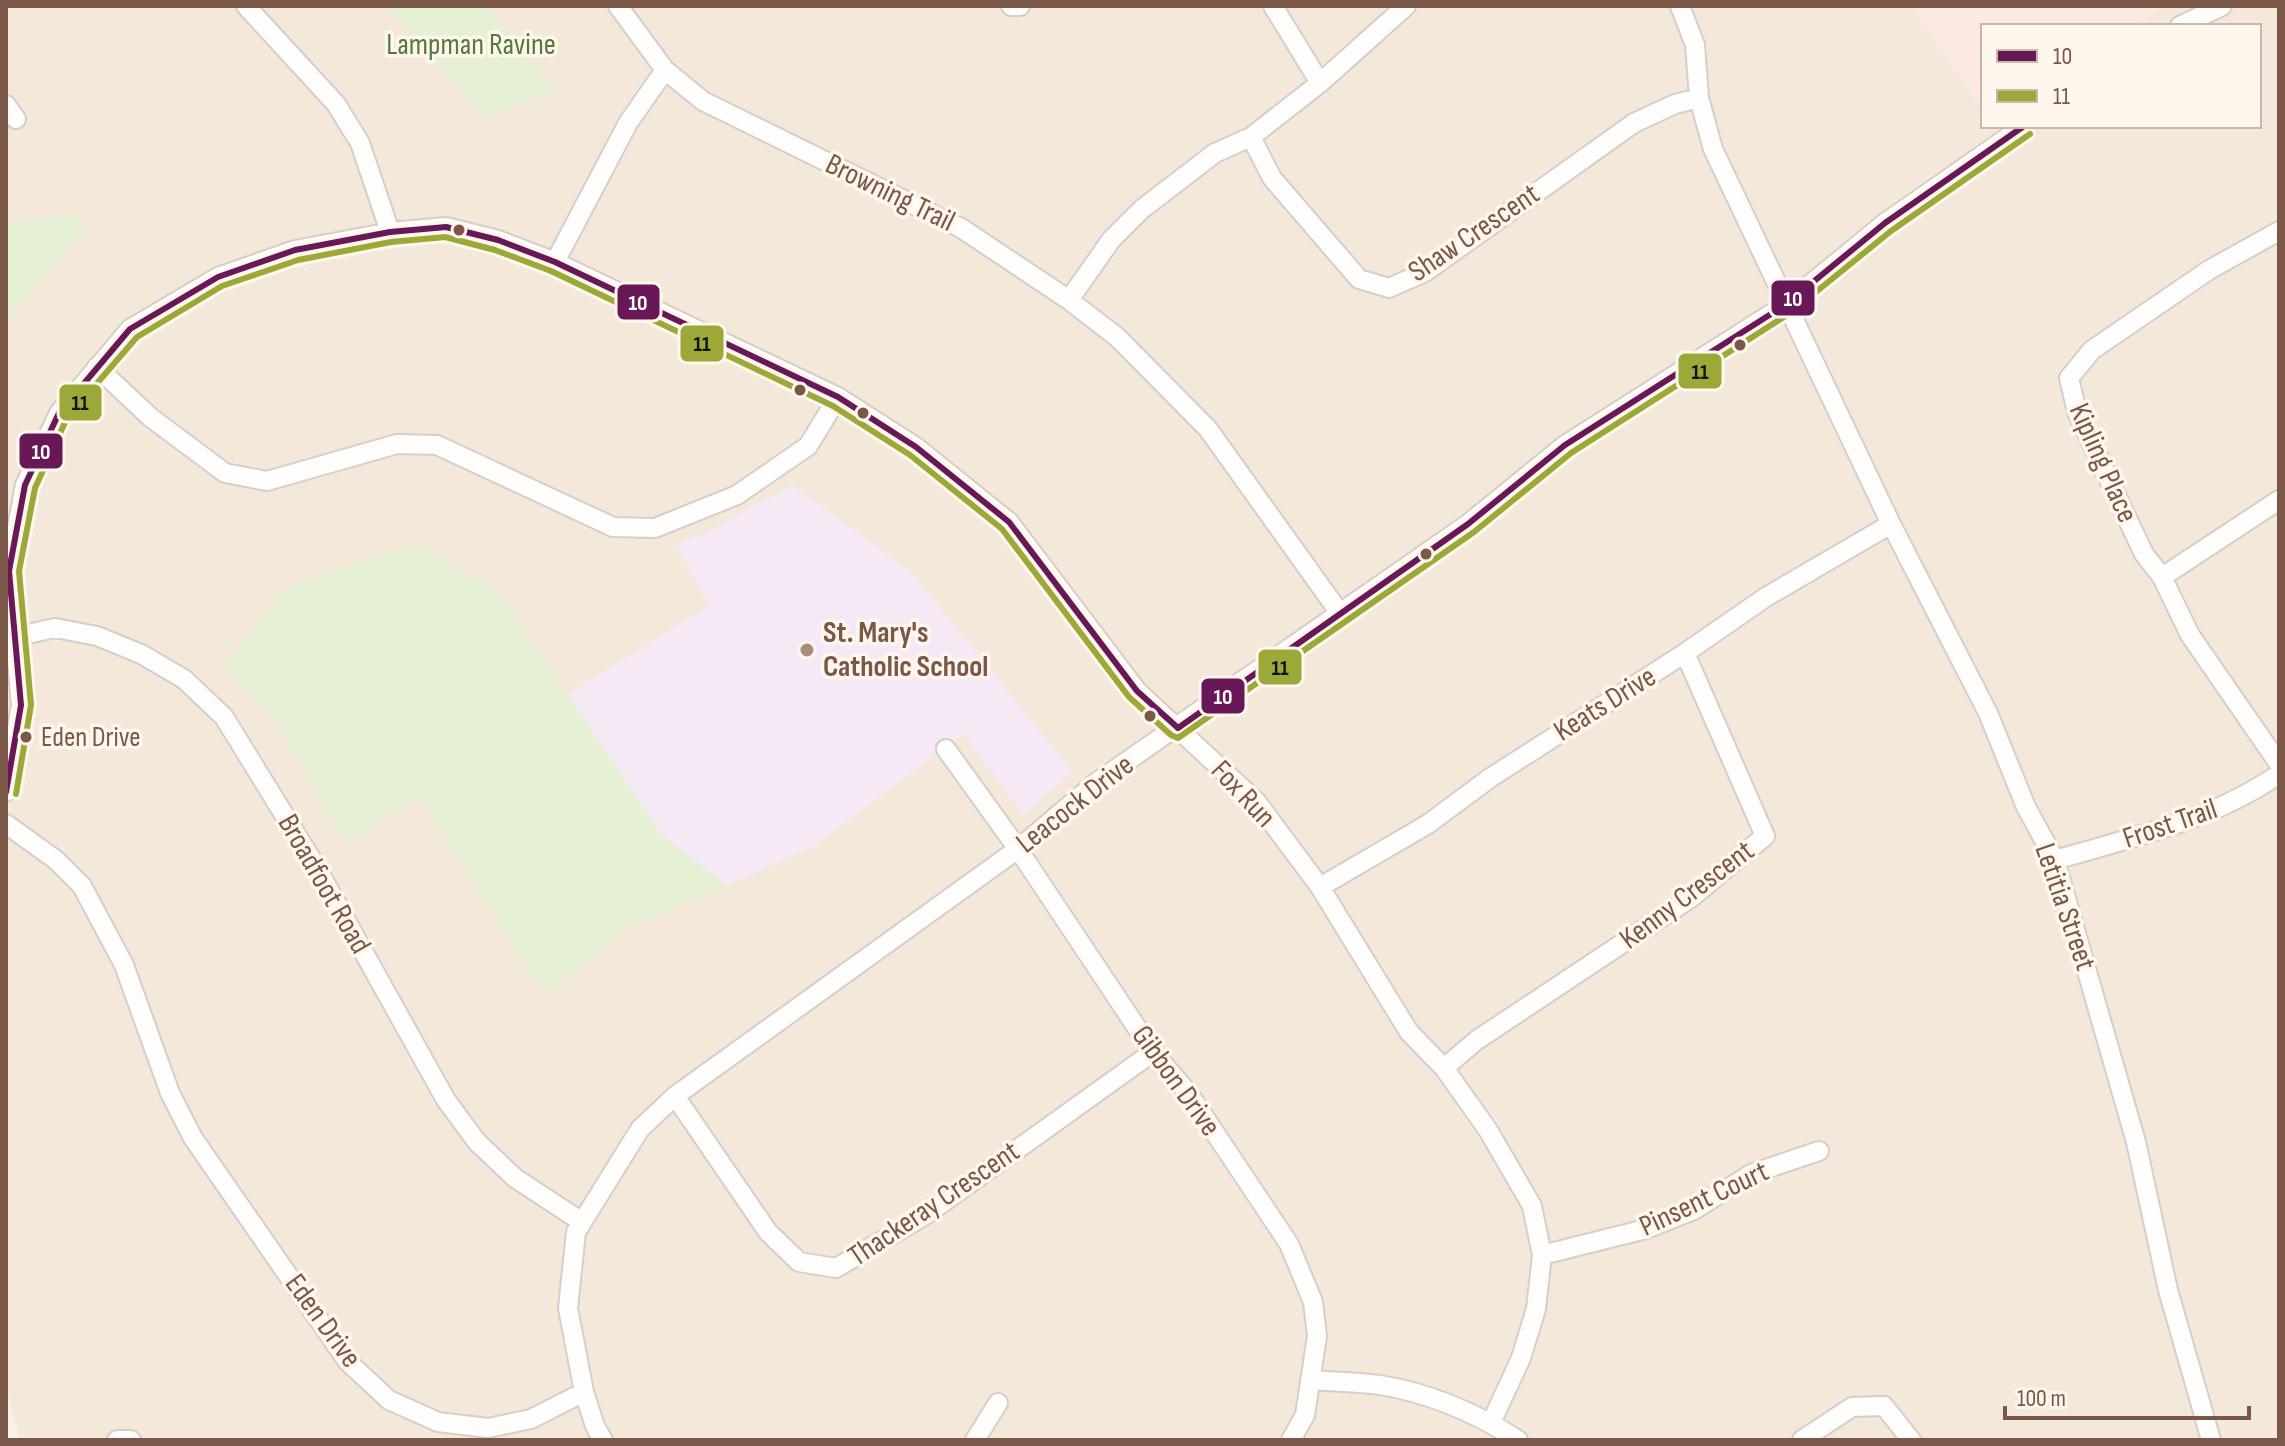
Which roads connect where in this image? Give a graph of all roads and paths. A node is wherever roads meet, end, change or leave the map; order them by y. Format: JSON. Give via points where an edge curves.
{"nodes":[{"id":1,"x":246,"y":6,"type":"edge"},
{"id":2,"x":618,"y":6,"type":"edge"},
{"id":3,"x":1011,"y":6,"type":"edge"},
{"id":4,"x":1020,"y":6,"type":"edge"},
{"id":5,"x":1273,"y":6,"type":"edge"},
{"id":6,"x":1406,"y":6,"type":"edge"},
{"id":7,"x":1680,"y":6,"type":"edge"},
{"id":8,"x":2222,"y":6,"type":"edge"},
{"id":9,"x":2184,"y":24,"type":"edge"},
{"id":10,"x":665,"y":70,"type":"junction"},
{"id":11,"x":1320,"y":83,"type":"junction"},
{"id":12,"x":1699,"y":98,"type":"junction"},
{"id":13,"x":2021,"y":128,"type":"edge"},
{"id":14,"x":1251,"y":137,"type":"junction"},
{"id":15,"x":2279,"y":231,"type":"edge"},
{"id":16,"x":390,"y":232,"type":"junction"},
{"id":17,"x":555,"y":262,"type":"junction"},
{"id":18,"x":1069,"y":300,"type":"junction"},
{"id":19,"x":1785,"y":305,"type":"junction"},
{"id":20,"x":97,"y":367,"type":"junction"},
{"id":21,"x":838,"y":397,"type":"junction"},
{"id":22,"x":2279,"y":500,"type":"edge"},
{"id":23,"x":1891,"y":524,"type":"junction"},
{"id":24,"x":2162,"y":577,"type":"junction"},
{"id":25,"x":1339,"y":612,"type":"junction"},
{"id":26,"x":14,"y":637,"type":"junction"},
{"id":27,"x":1685,"y":653,"type":"junction"},
{"id":28,"x":1178,"y":728,"type":"junction"},
{"id":29,"x":946,"y":749,"type":"dead end"},
{"id":30,"x":2279,"y":764,"type":"edge"},
{"id":31,"x":2279,"y":774,"type":"edge"},
{"id":32,"x":6,"y":792,"type":"edge"},
{"id":33,"x":6,"y":824,"type":"edge"},
{"id":34,"x":1018,"y":849,"type":"junction"},
{"id":35,"x":2055,"y":860,"type":"junction"},
{"id":36,"x":1320,"y":887,"type":"junction"},
{"id":37,"x":1153,"y":1052,"type":"junction"},
{"id":38,"x":1444,"y":1068,"type":"junction"},
{"id":39,"x":675,"y":1096,"type":"junction"},
{"id":40,"x":1819,"y":1151,"type":"dead end"},
{"id":41,"x":582,"y":1222,"type":"junction"},
{"id":42,"x":1542,"y":1255,"type":"junction"},
{"id":43,"x":1312,"y":1380,"type":"junction"},
{"id":44,"x":584,"y":1392,"type":"junction"},
{"id":45,"x":998,"y":1403,"type":"dead end"},
{"id":46,"x":1491,"y":1423,"type":"junction"},
{"id":47,"x":2209,"y":1439,"type":"edge"},
{"id":48,"x":117,"y":1440,"type":"edge"},
{"id":49,"x":131,"y":1440,"type":"edge"},
{"id":50,"x":603,"y":1440,"type":"edge"},
{"id":51,"x":975,"y":1440,"type":"edge"},
{"id":52,"x":1291,"y":1440,"type":"edge"},
{"id":53,"x":1518,"y":1440,"type":"edge"},
{"id":54,"x":1802,"y":1440,"type":"edge"},
{"id":55,"x":1911,"y":1440,"type":"edge"}],
"edges":[{"from":1,"to":16,"type":"street","via":[[336,104],[360,143]]},
{"from":2,"to":10,"type":"street","name":"Browning Trail"},
{"from":3,"to":4,"type":"street"},
{"from":5,"to":11,"type":"street"},
{"from":6,"to":11,"type":"street"},
{"from":7,"to":12,"type":"street","name":"Letitia Street","via":[[1695,45]]},
{"from":8,"to":9,"type":"street"},
{"from":10,"to":17,"type":"street","via":[[628,123]]},
{"from":10,"to":18,"type":"street","name":"Browning Trail","via":[[703,101],[961,228]]},
{"from":11,"to":14,"type":"street"},
{"from":12,"to":14,"type":"street","name":"Shaw Crescent","via":[[1634,123],[1425,272],[1389,288],[1359,279],[1272,178]]},
{"from":12,"to":19,"type":"street","name":"Letitia Street","via":[[1713,149]]},
{"from":13,"to":19,"type":"street","name":"Leacock Drive","via":[[1885,223]]},
{"from":14,"to":18,"type":"street","via":[[1215,153],[1142,209],[1111,240]]},
{"from":15,"to":24,"type":"street","name":"Kipling Place","via":[[2209,270],[2092,350],[2069,378],[2090,440],[2144,554]]},
{"from":16,"to":17,"type":"street","name":"Fox Run","via":[[446,227]]},
{"from":16,"to":20,"type":"street","name":"Fox Run","via":[[295,250],[218,277],[130,329]]},
{"from":17,"to":21,"type":"street","name":"Fox Run"},
{"from":18,"to":25,"type":"street","name":"Browning Trail","via":[[1117,337],[1208,429]]},
{"from":19,"to":23,"type":"street","name":"Letitia Street"},
{"from":19,"to":25,"type":"street","name":"Leacock Drive","via":[[1565,445],[1468,524]]},
{"from":20,"to":21,"type":"street","via":[[150,417],[225,473],[267,481],[397,444],[437,445],[613,527],[655,528],[737,495],[808,446]]},
{"from":20,"to":26,"type":"street","name":"Fox Run","via":[[59,413],[25,485],[9,571]]},
{"from":21,"to":28,"type":"street","name":"Fox Run","via":[[916,447],[1009,522],[1137,691]]},
{"from":22,"to":24,"type":"street"},
{"from":23,"to":27,"type":"street","name":"Keats Drive","via":[[1766,597]]},
{"from":23,"to":35,"type":"street","name":"Letitia Street","via":[[1988,713],[2026,807]]},
{"from":24,"to":30,"type":"street","name":"Kipling Place","via":[[2190,635]]},
{"from":25,"to":28,"type":"street","name":"Leacock Drive"},
{"from":26,"to":32,"type":"street","name":"Fox Run","via":[[21,705]]},
{"from":26,"to":41,"type":"street","name":"Broadfoot Road","via":[[55,628],[97,636],[184,679],[224,717],[315,865],[446,1100],[477,1142],[515,1178]]},
{"from":27,"to":36,"type":"street","name":"Keats Drive","via":[[1428,824]]},
{"from":27,"to":38,"type":"street","name":"Kenny Crescent","via":[[1765,836],[1692,897],[1477,1040]]},
{"from":28,"to":34,"type":"street","name":"Leacock Drive","via":[[1097,782]]},
{"from":28,"to":36,"type":"street","name":"Fox Run","via":[[1256,801]]},
{"from":29,"to":34,"type":"street","name":"Gibbon Drive"},
{"from":31,"to":35,"type":"street","name":"Frost Trail","via":[[2200,818]]},
{"from":33,"to":44,"type":"street","name":"Eden Drive","via":[[82,886],[124,965],[170,1093],[193,1138],[348,1362],[389,1400],[438,1422],[488,1428],[531,1419]]},
{"from":34,"to":37,"type":"street","name":"Gibbon Drive"},
{"from":34,"to":39,"type":"street","name":"Leacock Drive"},
{"from":35,"to":47,"type":"street","name":"Letitia Street","via":[[2136,1142],[2168,1290]]},
{"from":36,"to":38,"type":"street","name":"Fox Run","via":[[1409,1032]]},
{"from":37,"to":39,"type":"street","name":"Thackeray Crescent","via":[[927,1214],[836,1268],[799,1262],[768,1232]]},
{"from":37,"to":43,"type":"street","name":"Gibbon Drive","via":[[1189,1094],[1289,1244],[1313,1302],[1317,1336]]},
{"from":38,"to":42,"type":"street","name":"Fox Run","via":[[1532,1206]]},
{"from":39,"to":41,"type":"street","name":"Leacock Drive","via":[[640,1129]]},
{"from":40,"to":42,"type":"street","name":"Pinsent Court","via":[[1751,1174],[1694,1210],[1646,1229]]},
{"from":41,"to":44,"type":"street","name":"Leacock Drive","via":[[576,1232],[568,1308]]},
{"from":42,"to":46,"type":"street","name":"Fox Run","via":[[1536,1309],[1521,1358]]},
{"from":43,"to":46,"type":"street","via":[[1380,1385],[1434,1398]]},
{"from":43,"to":52,"type":"street","name":"Gibbon Drive","via":[[1305,1415]]},
{"from":44,"to":50,"type":"street","name":"Leacock Drive"},
{"from":45,"to":51,"type":"street"},
{"from":46,"to":53,"type":"street"},
{"from":48,"to":49,"type":"street"},
{"from":54,"to":55,"type":"street","via":[[1852,1407],[1884,1406]]}]}
